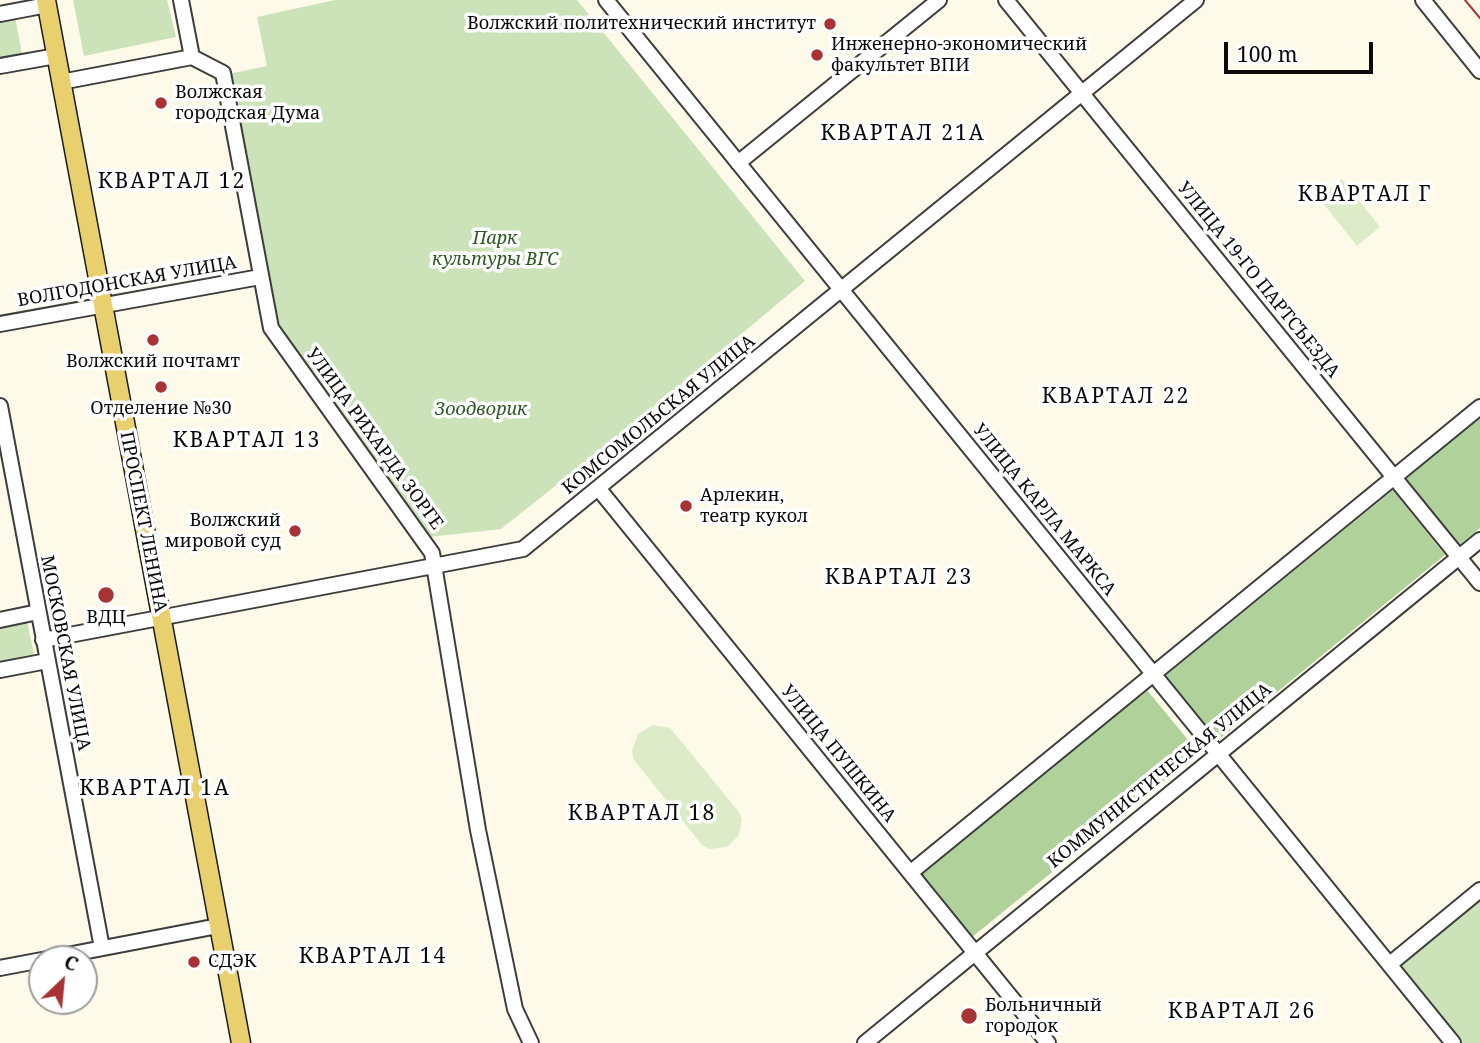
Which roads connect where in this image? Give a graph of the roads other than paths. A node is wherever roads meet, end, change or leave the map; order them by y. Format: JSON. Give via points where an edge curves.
{"nodes":[{"id":1,"x":181,"y":0,"type":"edge"},
{"id":2,"x":606,"y":0,"type":"edge"},
{"id":3,"x":939,"y":0,"type":"edge"},
{"id":4,"x":1006,"y":0,"type":"edge"},
{"id":5,"x":1196,"y":0,"type":"edge"},
{"id":6,"x":1423,"y":0,"type":"edge"},
{"id":7,"x":46,"y":2,"type":"edge"},
{"id":8,"x":0,"y":14,"type":"edge"},
{"id":9,"x":56,"y":56,"type":"junction"},
{"id":10,"x":192,"y":57,"type":"junction"},
{"id":11,"x":0,"y":66,"type":"edge"},
{"id":12,"x":1480,"y":71,"type":"edge"},
{"id":13,"x":61,"y":82,"type":"junction"},
{"id":14,"x":1081,"y":93,"type":"junction"},
{"id":15,"x":738,"y":163,"type":"junction"},
{"id":16,"x":260,"y":277,"type":"junction"},
{"id":17,"x":842,"y":292,"type":"junction"},
{"id":18,"x":101,"y":305,"type":"junction"},
{"id":19,"x":0,"y":324,"type":"edge"},
{"id":20,"x":0,"y":406,"type":"edge"},
{"id":21,"x":1480,"y":407,"type":"edge"},
{"id":22,"x":1394,"y":477,"type":"junction"},
{"id":23,"x":598,"y":488,"type":"junction"},
{"id":24,"x":1480,"y":540,"type":"edge"},
{"id":25,"x":1459,"y":557,"type":"junction"},
{"id":26,"x":435,"y":564,"type":"junction"},
{"id":27,"x":1480,"y":583,"type":"edge"},
{"id":28,"x":38,"y":612,"type":"junction"},
{"id":29,"x":161,"y":615,"type":"junction"},
{"id":30,"x":0,"y":620,"type":"edge"},
{"id":31,"x":43,"y":640,"type":"junction"},
{"id":32,"x":47,"y":662,"type":"junction"},
{"id":33,"x":0,"y":670,"type":"edge"},
{"id":34,"x":1151,"y":675,"type":"junction"},
{"id":35,"x":1217,"y":754,"type":"junction"},
{"id":36,"x":909,"y":873,"type":"junction"},
{"id":37,"x":1480,"y":890,"type":"edge"},
{"id":38,"x":218,"y":926,"type":"junction"},
{"id":39,"x":102,"y":948,"type":"junction"},
{"id":40,"x":98,"y":949,"type":"edge"},
{"id":41,"x":975,"y":955,"type":"junction"},
{"id":42,"x":28,"y":962,"type":"edge"},
{"id":43,"x":1390,"y":964,"type":"junction"},
{"id":44,"x":0,"y":968,"type":"edge"},
{"id":45,"x":241,"y":1043,"type":"edge"},
{"id":46,"x":531,"y":1043,"type":"edge"},
{"id":47,"x":865,"y":1043,"type":"edge"},
{"id":48,"x":1048,"y":1043,"type":"edge"},
{"id":49,"x":1453,"y":1043,"type":"edge"}],
"edges":[{"from":1,"to":10,"type":"street"},
{"from":2,"to":15,"type":"street","name":"УЛИЦА КАРЛА МАРКСА"},
{"from":3,"to":15,"type":"street"},
{"from":4,"to":14,"type":"street","name":"УЛИЦА 19-ГО ПАРТСЪЕЗДА"},
{"from":5,"to":14,"type":"street","name":"КОМСОМОЛЬСКАЯ УЛИЦА"},
{"from":6,"to":12,"type":"street"},
{"from":7,"to":8,"type":"street"},
{"from":7,"to":9,"type":"main road","name":"ПРОСПЕКТ ЛЕНИНА"},
{"from":9,"to":11,"type":"street"},
{"from":9,"to":13,"type":"main road","name":"ПРОСПЕКТ ЛЕНИНА"},
{"from":10,"to":13,"type":"street"},
{"from":10,"to":16,"type":"street","name":"УЛИЦА РИХАРДА ЗОРГЕ","via":[[223,73]]},
{"from":13,"to":18,"type":"main road","name":"ПРОСПЕКТ ЛЕНИНА"},
{"from":14,"to":17,"type":"street","name":"КОМСОМОЛЬСКАЯ УЛИЦА"},
{"from":14,"to":22,"type":"street","name":"УЛИЦА 19-ГО ПАРТСЪЕЗДА"},
{"from":15,"to":17,"type":"street","name":"УЛИЦА КАРЛА МАРКСА"},
{"from":16,"to":18,"type":"street","name":"ВОЛГОДОНСКАЯ УЛИЦА"},
{"from":16,"to":26,"type":"street","name":"УЛИЦА РИХАРДА ЗОРГЕ","via":[[271,328],[432,553]]},
{"from":17,"to":23,"type":"street","name":"КОМСОМОЛЬСКАЯ УЛИЦА"},
{"from":17,"to":34,"type":"street","name":"УЛИЦА КАРЛА МАРКСА"},
{"from":18,"to":19,"type":"street","name":"ВОЛГОДОНСКАЯ УЛИЦА"},
{"from":18,"to":29,"type":"main road","name":"ПРОСПЕКТ ЛЕНИНА"},
{"from":20,"to":28,"type":"street","name":"МОСКОВСКАЯ УЛИЦА"},
{"from":21,"to":22,"type":"street"},
{"from":22,"to":25,"type":"street","name":"УЛИЦА 19-ГО ПАРТСЪЕЗДА"},
{"from":22,"to":34,"type":"street"},
{"from":23,"to":26,"type":"street","name":"КОМСОМОЛЬСКАЯ УЛИЦА","via":[[523,549]]},
{"from":23,"to":36,"type":"street","name":"УЛИЦА ПУШКИНА"},
{"from":24,"to":25,"type":"street","name":"КОММУНИСТИЧЕСКАЯ УЛИЦА"},
{"from":25,"to":27,"type":"street","name":"УЛИЦА 19-ГО ПАРТСЪЕЗДА"},
{"from":25,"to":35,"type":"street","name":"КОММУНИСТИЧЕСКАЯ УЛИЦА"},
{"from":26,"to":29,"type":"street","name":"КОМСОМОЛЬСКАЯ УЛИЦА"},
{"from":26,"to":46,"type":"street","name":"УЛИЦА РИХАРДА ЗОРГЕ","via":[[478,831],[515,1009]]},
{"from":28,"to":30,"type":"street"},
{"from":28,"to":31,"type":"street","name":"МОСКОВСКАЯ УЛИЦА"},
{"from":29,"to":31,"type":"street","name":"КОМСОМОЛЬСКАЯ УЛИЦА"},
{"from":29,"to":38,"type":"main road","name":"ПРОСПЕКТ ЛЕНИНА"},
{"from":31,"to":32,"type":"street","name":"МОСКОВСКАЯ УЛИЦА"},
{"from":32,"to":33,"type":"street"},
{"from":32,"to":39,"type":"street","name":"МОСКОВСКАЯ УЛИЦА"},
{"from":34,"to":35,"type":"street","name":"УЛИЦА КАРЛА МАРКСА"},
{"from":34,"to":36,"type":"street"},
{"from":35,"to":41,"type":"street","name":"КОММУНИСТИЧЕСКАЯ УЛИЦА"},
{"from":35,"to":43,"type":"street","name":"УЛИЦА КАРЛА МАРКСА"},
{"from":36,"to":41,"type":"street","name":"УЛИЦА ПУШКИНА"},
{"from":37,"to":43,"type":"street"},
{"from":38,"to":39,"type":"street"},
{"from":38,"to":45,"type":"main road","name":"ПРОСПЕКТ ЛЕНИНА"},
{"from":39,"to":40,"type":"street"},
{"from":41,"to":47,"type":"street","name":"КОММУНИСТИЧЕСКАЯ УЛИЦА"},
{"from":41,"to":48,"type":"street","name":"УЛИЦА ПУШКИНА"},
{"from":42,"to":44,"type":"street"},
{"from":43,"to":49,"type":"street","name":"УЛИЦА КАРЛА МАРКСА"}]}
